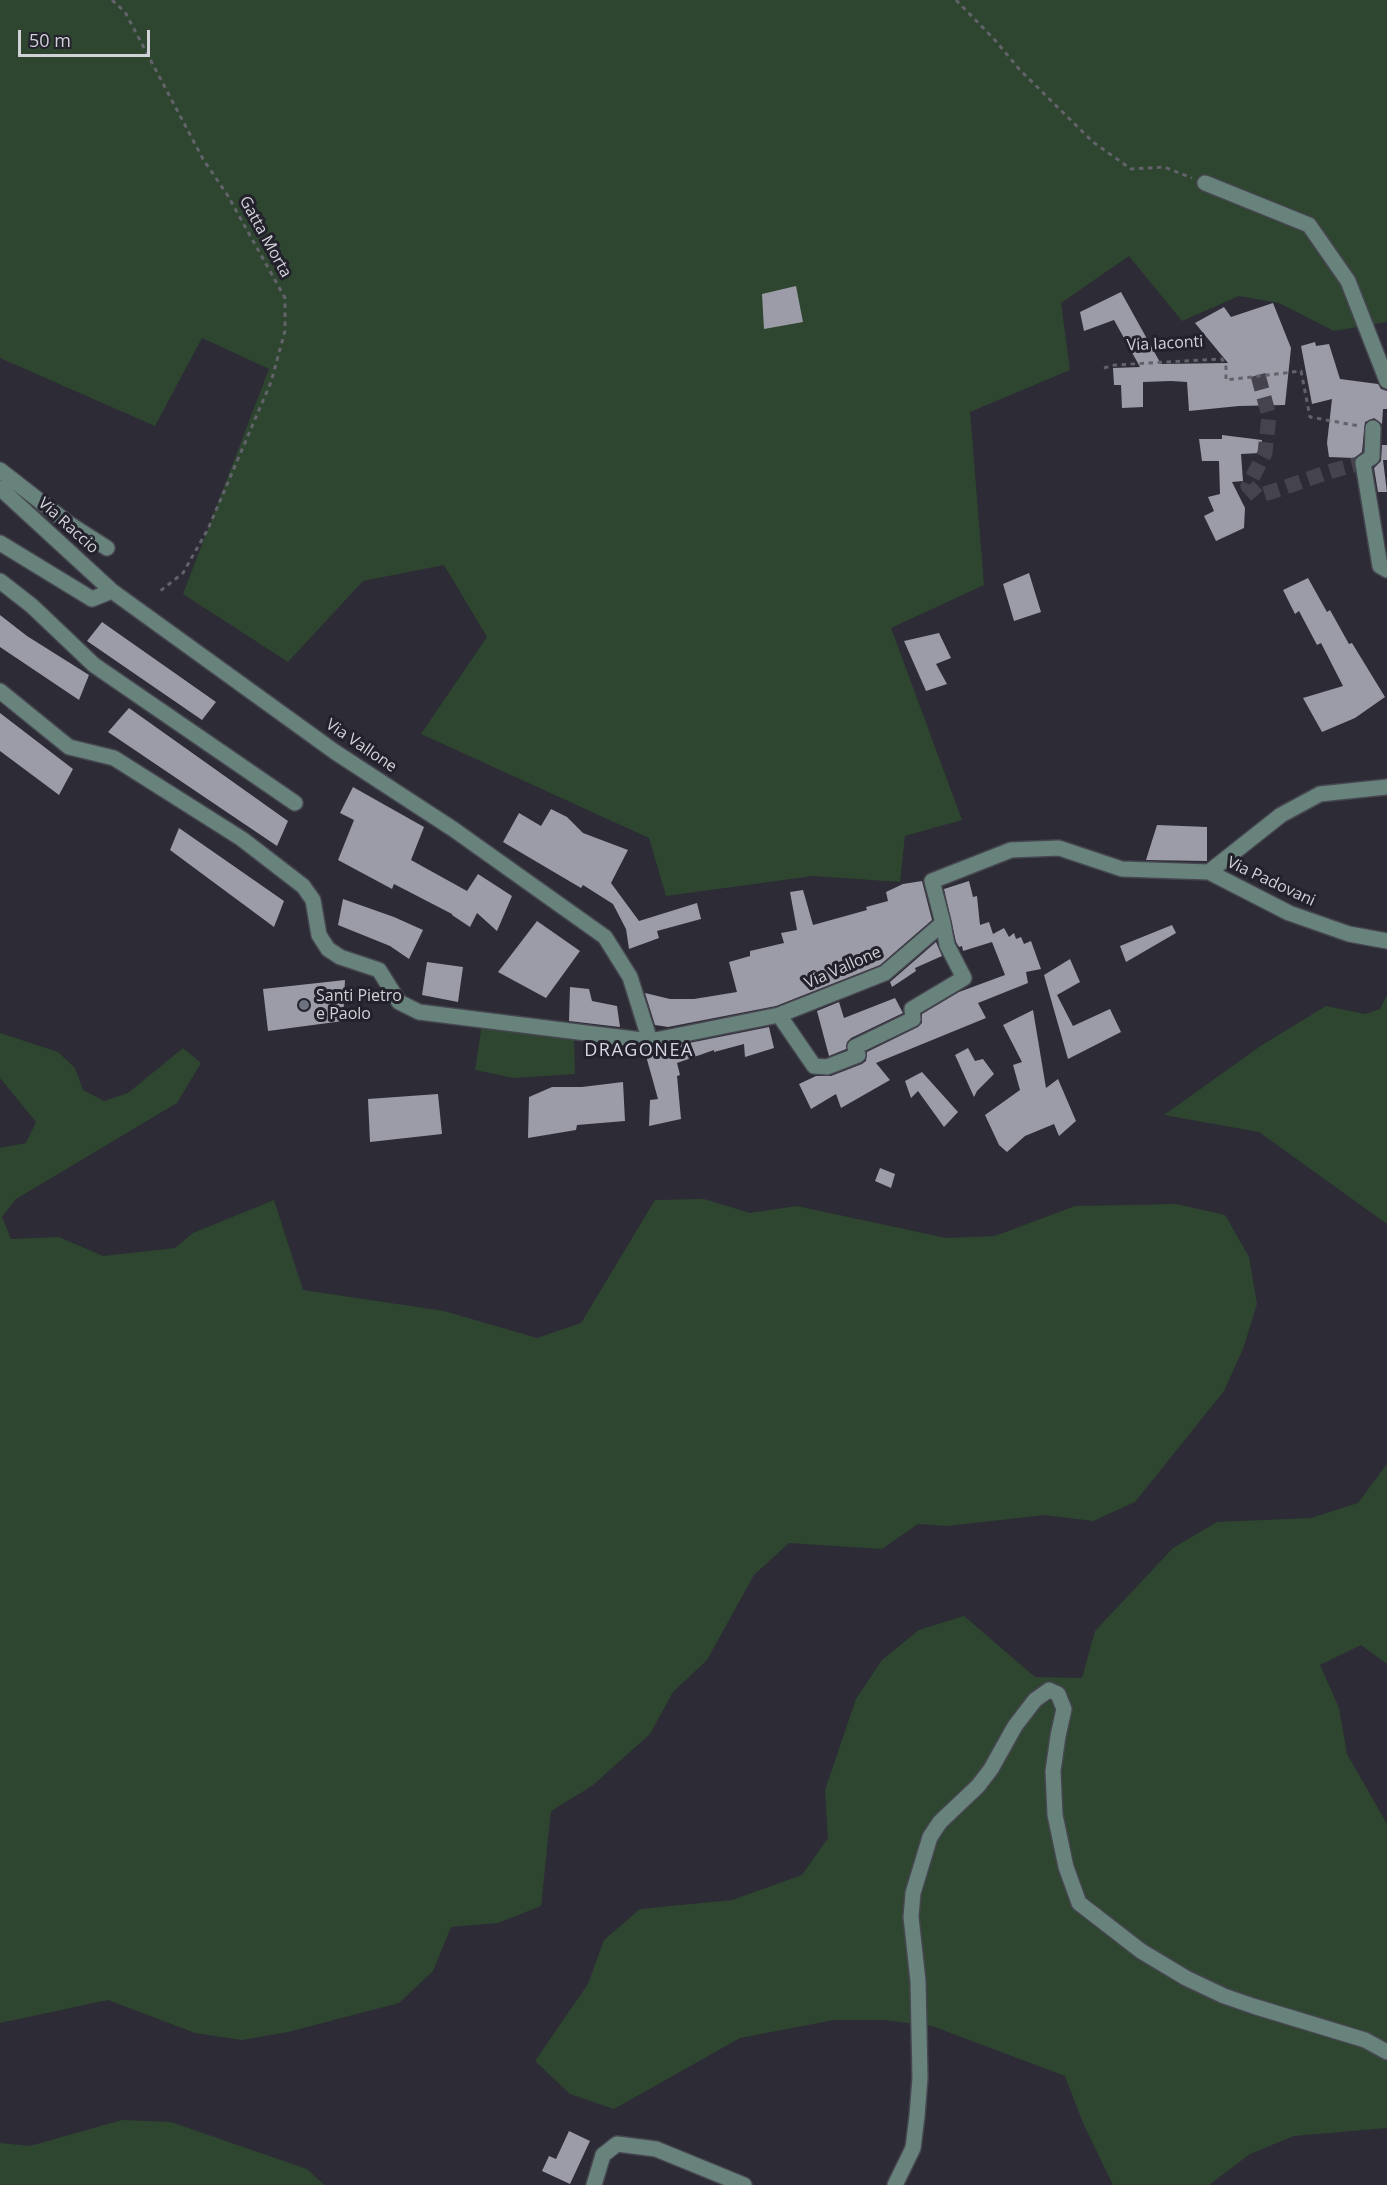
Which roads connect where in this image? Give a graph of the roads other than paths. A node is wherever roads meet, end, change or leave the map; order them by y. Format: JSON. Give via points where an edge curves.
{"nodes":[{"id":1,"x":1205,"y":183,"type":"road end"},
{"id":2,"x":1387,"y":381,"type":"edge"},
{"id":3,"x":1373,"y":428,"type":"road end"},
{"id":4,"x":0,"y":470,"type":"edge"},
{"id":5,"x":0,"y":488,"type":"edge"},
{"id":6,"x":0,"y":543,"type":"edge"},
{"id":7,"x":107,"y":549,"type":"dead end"},
{"id":8,"x":1387,"y":570,"type":"edge"},
{"id":9,"x":0,"y":581,"type":"edge"},
{"id":10,"x":112,"y":591,"type":"junction"},
{"id":11,"x":0,"y":691,"type":"edge"},
{"id":12,"x":1387,"y":787,"type":"edge"},
{"id":13,"x":295,"y":803,"type":"dead end"},
{"id":14,"x":1209,"y":872,"type":"junction"},
{"id":15,"x":943,"y":923,"type":"junction"},
{"id":16,"x":1387,"y":941,"type":"edge"},
{"id":17,"x":779,"y":1015,"type":"junction"},
{"id":18,"x":650,"y":1041,"type":"junction"},
{"id":19,"x":1387,"y":2052,"type":"edge"},
{"id":20,"x":594,"y":2185,"type":"edge"},
{"id":21,"x":744,"y":2185,"type":"edge"},
{"id":22,"x":896,"y":2185,"type":"edge"}],
"edges":[{"from":1,"to":2,"type":"street","via":[[1309,225],[1348,282]]},
{"from":3,"to":8,"type":"street","via":[[1372,458],[1363,463],[1380,566]]},
{"from":4,"to":7,"type":"street"},
{"from":5,"to":10,"type":"street","name":"Via Raccio"},
{"from":6,"to":10,"type":"street","via":[[92,599]]},
{"from":9,"to":13,"type":"street","via":[[94,665]]},
{"from":10,"to":18,"type":"street","name":"Via Vallone","via":[[335,752],[453,829],[605,937],[630,977]]},
{"from":11,"to":18,"type":"street","name":"Via Vallone","via":[[69,747],[114,758],[242,839],[303,886],[313,900],[319,934],[328,949],[379,970],[399,1002],[419,1012]]},
{"from":12,"to":14,"type":"street","via":[[1320,794],[1281,815]]},
{"from":14,"to":15,"type":"street","via":[[1122,869],[1059,848],[1011,850],[932,880]]},
{"from":14,"to":16,"type":"street","name":"Via Padovani","via":[[1289,913],[1349,934]]},
{"from":15,"to":17,"type":"street","name":"Via Vallone","via":[[885,973]]},
{"from":15,"to":17,"type":"street","via":[[947,945],[964,978],[912,1009],[913,1018],[855,1047],[858,1055],[827,1067],[814,1066]]},
{"from":17,"to":18,"type":"street","name":"Via Vallone"},
{"from":19,"to":22,"type":"street","via":[[1365,2040],[1224,1996],[1186,1978],[1141,1951],[1079,1903],[1066,1867],[1055,1815],[1053,1771],[1064,1709],[1058,1694],[1049,1690],[1035,1700],[1015,1726],[978,1786],[930,1837],[913,1893],[911,1917],[918,1981],[920,2078],[914,2148]]},
{"from":20,"to":21,"type":"street","via":[[603,2155],[617,2144],[656,2149]]}]}
